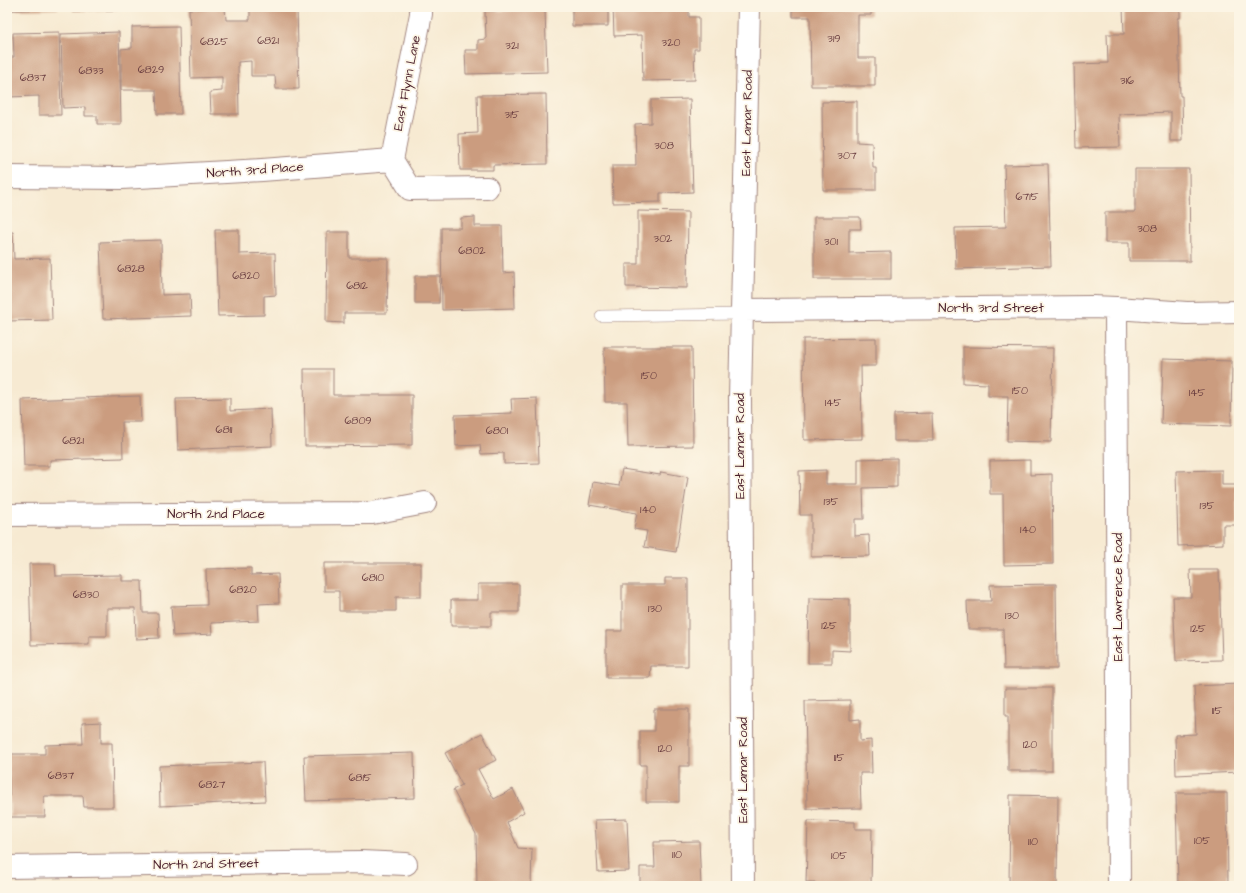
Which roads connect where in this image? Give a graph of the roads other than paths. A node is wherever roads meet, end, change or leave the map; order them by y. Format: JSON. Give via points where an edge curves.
{"nodes":[{"id":1,"x":421,"y":7,"type":"edge"},
{"id":2,"x":748,"y":7,"type":"edge"},
{"id":3,"x":392,"y":160,"type":"junction"},
{"id":4,"x":7,"y":177,"type":"edge"},
{"id":5,"x":487,"y":188,"type":"dead end"},
{"id":6,"x":1116,"y":308,"type":"junction"},
{"id":7,"x":743,"y":312,"type":"junction"},
{"id":8,"x":1239,"y":312,"type":"edge"},
{"id":9,"x":601,"y":316,"type":"dead end"},
{"id":10,"x":424,"y":503,"type":"dead end"},
{"id":11,"x":7,"y":515,"type":"edge"},
{"id":12,"x":406,"y":864,"type":"dead end"},
{"id":13,"x":7,"y":867,"type":"edge"},
{"id":14,"x":743,"y":886,"type":"edge"},
{"id":15,"x":1119,"y":886,"type":"edge"}],
"edges":[{"from":1,"to":3,"type":"street","name":"East Flynn Lane"},
{"from":2,"to":7,"type":"street","name":"East Lamar Road"},
{"from":3,"to":4,"type":"street","name":"North 3rd Place","via":[[122,178]]},
{"from":3,"to":5,"type":"street","via":[[410,189]]},
{"from":6,"to":7,"type":"street","name":"North 3rd Street"},
{"from":6,"to":8,"type":"street","name":"North 3rd Street"},
{"from":6,"to":15,"type":"street","name":"East Lawrence Road"},
{"from":7,"to":9,"type":"lane"},
{"from":7,"to":14,"type":"street","name":"East Lamar Road","via":[[740,406]]},
{"from":10,"to":11,"type":"street","name":"North 2nd Place","via":[[372,513]]},
{"from":12,"to":13,"type":"street","name":"North 2nd Street","via":[[360,862]]}]}
